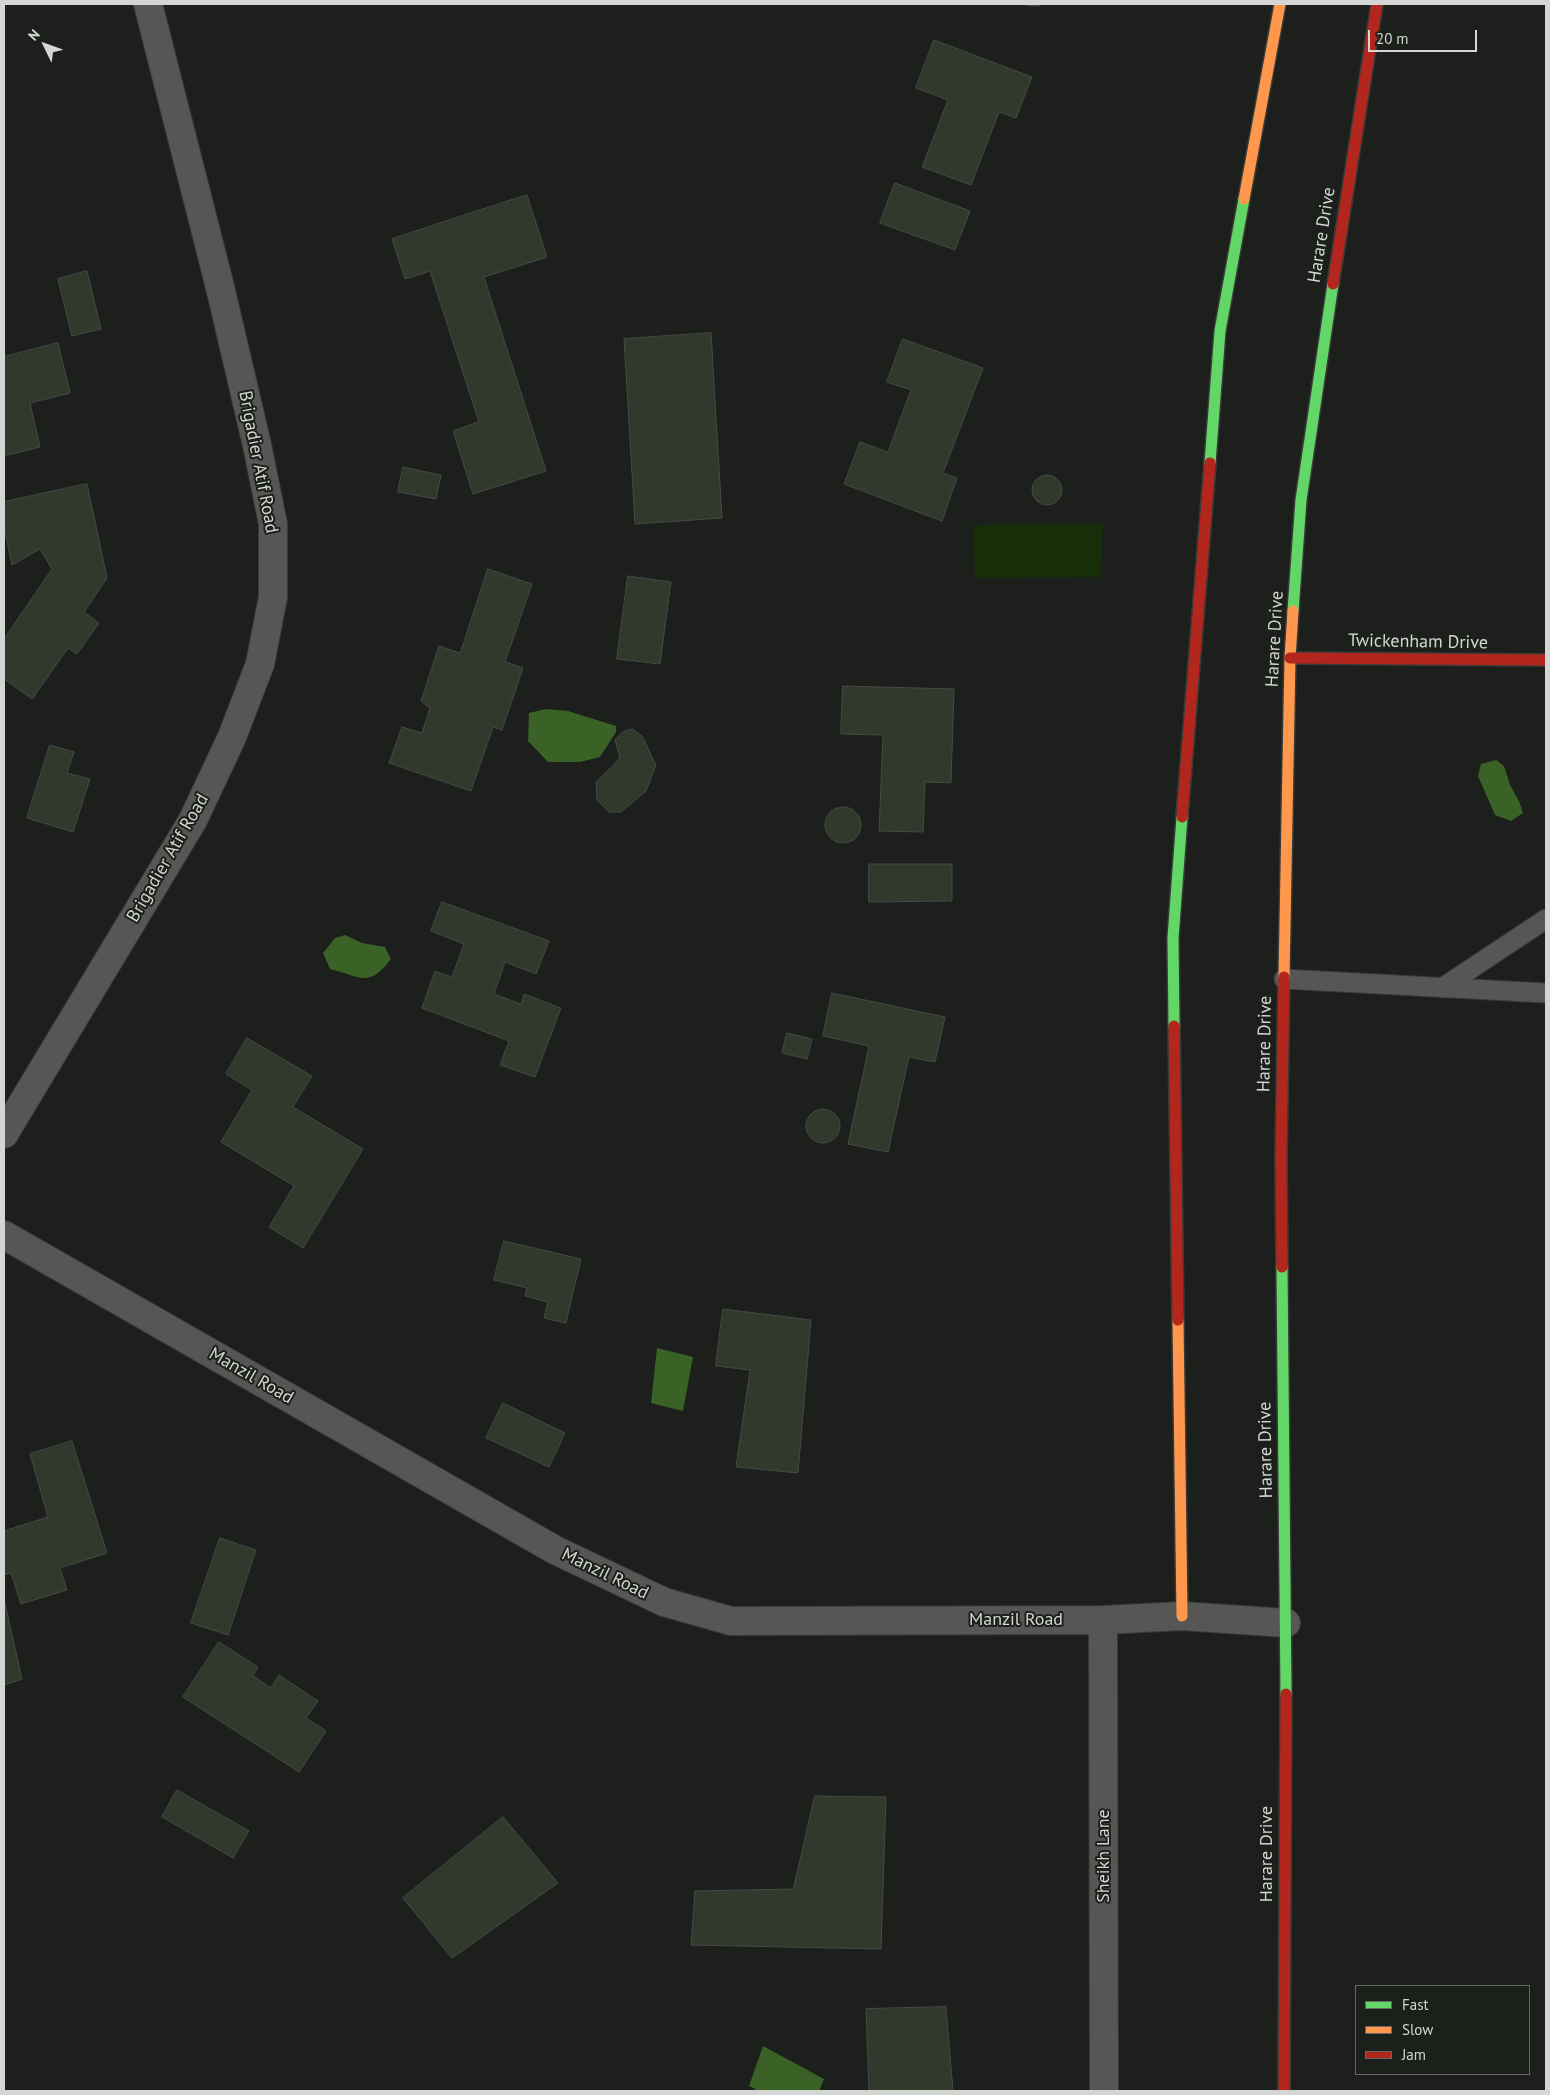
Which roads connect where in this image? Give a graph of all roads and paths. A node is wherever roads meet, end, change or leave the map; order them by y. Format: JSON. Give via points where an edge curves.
{"nodes":[{"id":1,"x":148,"y":4,"type":"edge"},
{"id":2,"x":1280,"y":4,"type":"edge"},
{"id":3,"x":1377,"y":4,"type":"edge"},
{"id":4,"x":1290,"y":658,"type":"junction"},
{"id":5,"x":1546,"y":660,"type":"edge"},
{"id":6,"x":1546,"y":920,"type":"edge"},
{"id":7,"x":1284,"y":980,"type":"junction"},
{"id":8,"x":1442,"y":988,"type":"junction"},
{"id":9,"x":1546,"y":993,"type":"edge"},
{"id":10,"x":4,"y":1134,"type":"edge"},
{"id":11,"x":4,"y":1235,"type":"edge"},
{"id":12,"x":1182,"y":1616,"type":"junction"},
{"id":13,"x":1103,"y":1620,"type":"junction"},
{"id":14,"x":1286,"y":1623,"type":"junction"},
{"id":15,"x":1104,"y":2091,"type":"edge"},
{"id":16,"x":1284,"y":2091,"type":"edge"}],
"edges":[{"from":1,"to":10,"type":"street","name":"Brigadier Atif Road","via":[[257,445],[272,524],[273,597],[260,664],[232,738],[193,820]]},
{"from":2,"to":12,"type":"main road","via":[[1220,331],[1173,938]]},
{"from":3,"to":4,"type":"main road","name":"Harare Drive","via":[[1301,500]]},
{"from":4,"to":5,"type":"main road","name":"Twickenham Drive"},
{"from":4,"to":7,"type":"main road","name":"Harare Drive"},
{"from":6,"to":8,"type":"lane"},
{"from":7,"to":8,"type":"lane"},
{"from":7,"to":14,"type":"main road","name":"Harare Drive","via":[[1281,1159]]},
{"from":8,"to":9,"type":"lane"},
{"from":11,"to":13,"type":"street","name":"Manzil Road","via":[[556,1550],[664,1602],[731,1621]]},
{"from":12,"to":13,"type":"street","name":"Manzil Road"},
{"from":12,"to":14,"type":"street","name":"Manzil Road"},
{"from":13,"to":15,"type":"street","name":"Sheikh Lane"},
{"from":14,"to":16,"type":"main road","name":"Harare Drive"}]}
